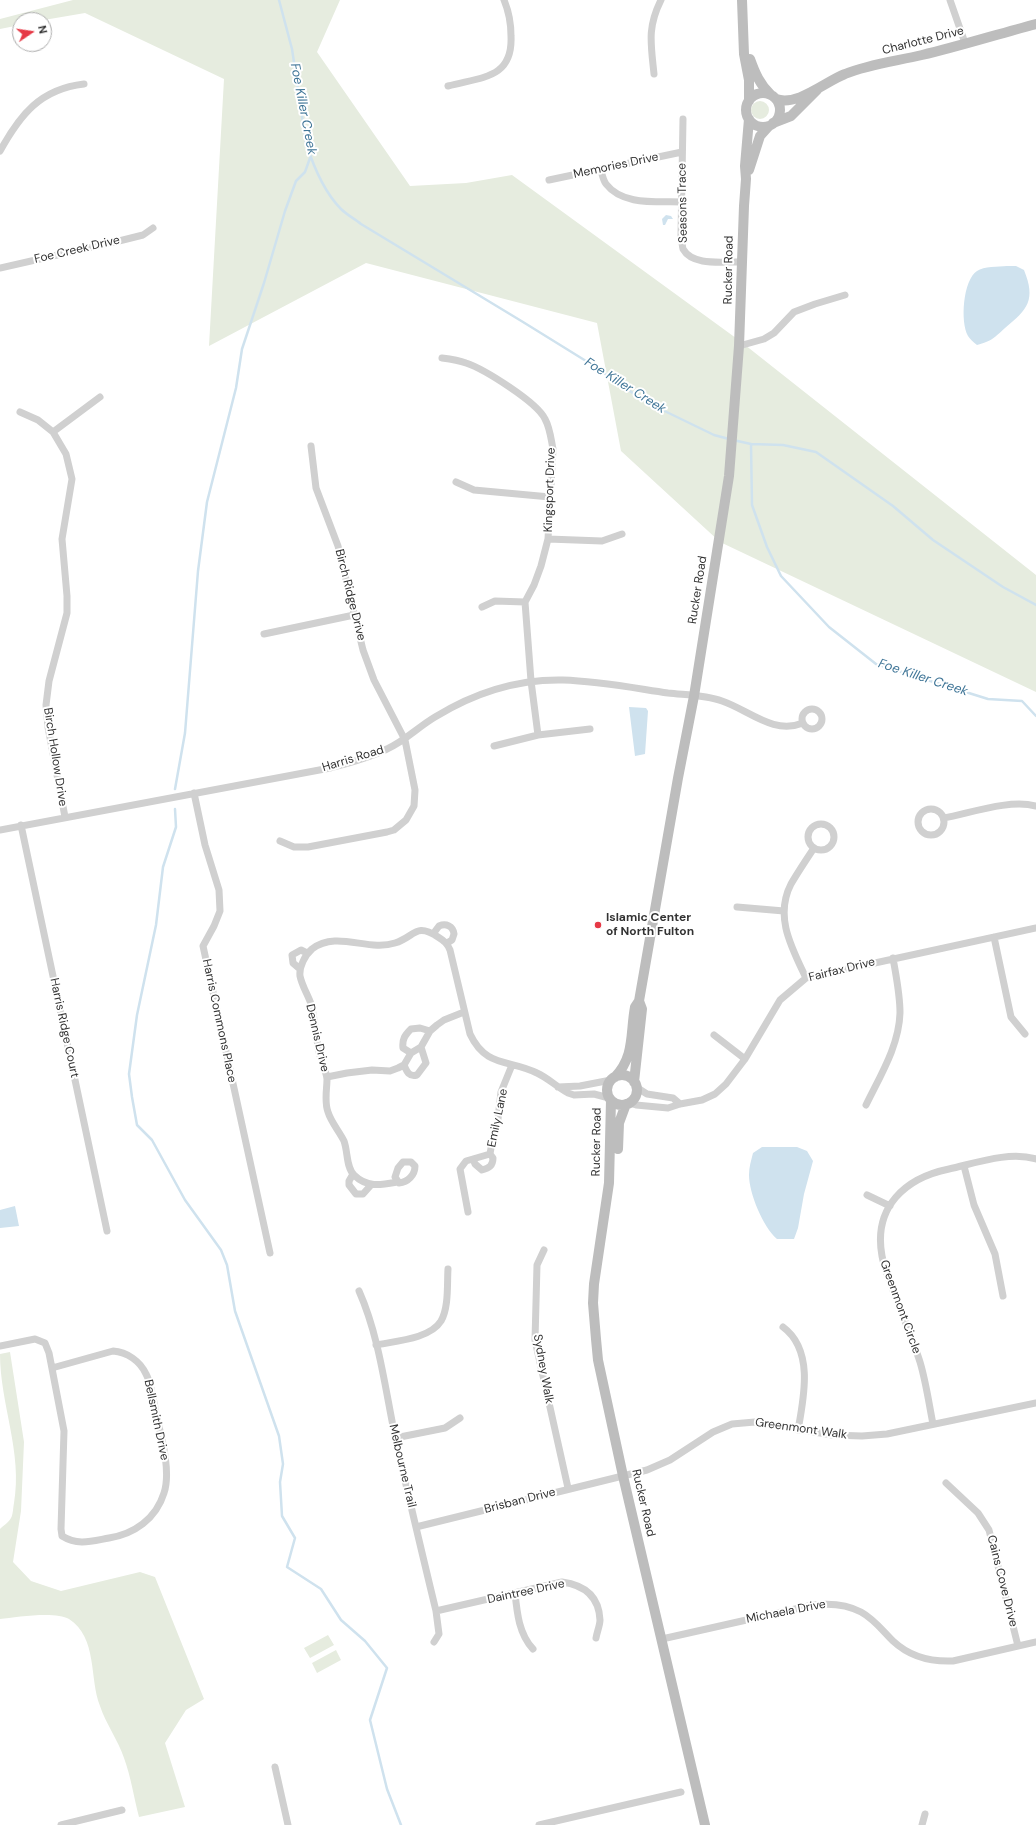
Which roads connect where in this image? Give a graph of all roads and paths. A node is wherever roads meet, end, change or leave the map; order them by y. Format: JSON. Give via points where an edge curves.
{"nodes":[{"id":1,"x":504,"y":0,"type":"edge"},
{"id":2,"x":661,"y":0,"type":"edge"},
{"id":3,"x":742,"y":0,"type":"edge"},
{"id":4,"x":950,"y":0,"type":"edge"},
{"id":5,"x":1036,"y":24,"type":"edge"},
{"id":6,"x":745,"y":40,"type":"junction"},
{"id":7,"x":965,"y":43,"type":"junction"},
{"id":8,"x":654,"y":74,"type":"dead end"},
{"id":9,"x":84,"y":84,"type":"dead end"},
{"id":10,"x":448,"y":86,"type":"dead end"},
{"id":11,"x":818,"y":89,"type":"junction"},
{"id":12,"x":774,"y":97,"type":"junction"},
{"id":13,"x":749,"y":101,"type":"junction"},
{"id":14,"x":683,"y":118,"type":"dead end"},
{"id":15,"x":749,"y":119,"type":"junction"},
{"id":16,"x":771,"y":125,"type":"junction"},
{"id":17,"x":0,"y":151,"type":"edge"},
{"id":18,"x":682,"y":152,"type":"junction"},
{"id":19,"x":601,"y":170,"type":"junction"},
{"id":20,"x":746,"y":179,"type":"junction"},
{"id":21,"x":549,"y":180,"type":"dead end"},
{"id":22,"x":682,"y":202,"type":"junction"},
{"id":23,"x":153,"y":228,"type":"dead end"},
{"id":24,"x":742,"y":262,"type":"junction"},
{"id":25,"x":0,"y":268,"type":"edge"},
{"id":26,"x":845,"y":296,"type":"dead end"},
{"id":27,"x":739,"y":346,"type":"junction"},
{"id":28,"x":442,"y":358,"type":"dead end"},
{"id":29,"x":100,"y":397,"type":"dead end"},
{"id":30,"x":20,"y":412,"type":"dead end"},
{"id":31,"x":53,"y":432,"type":"junction"},
{"id":32,"x":311,"y":446,"type":"dead end"},
{"id":33,"x":456,"y":482,"type":"dead end"},
{"id":34,"x":550,"y":497,"type":"junction"},
{"id":35,"x":622,"y":534,"type":"dead end"},
{"id":36,"x":548,"y":539,"type":"junction"},
{"id":37,"x":525,"y":602,"type":"junction"},
{"id":38,"x":482,"y":607,"type":"dead end"},
{"id":39,"x":354,"y":615,"type":"junction"},
{"id":40,"x":264,"y":634,"type":"dead end"},
{"id":41,"x":531,"y":681,"type":"junction"},
{"id":42,"x":694,"y":696,"type":"junction"},
{"id":43,"x":803,"y":723,"type":"dead end"},
{"id":44,"x":590,"y":729,"type":"dead end"},
{"id":45,"x":538,"y":735,"type":"junction"},
{"id":46,"x":404,"y":740,"type":"junction"},
{"id":47,"x":494,"y":746,"type":"dead end"},
{"id":48,"x":194,"y":793,"type":"junction"},
{"id":49,"x":1036,"y":806,"type":"edge"},
{"id":50,"x":65,"y":817,"type":"junction"},
{"id":51,"x":944,"y":818,"type":"dead end"},
{"id":52,"x":21,"y":825,"type":"junction"},
{"id":53,"x":0,"y":830,"type":"edge"},
{"id":54,"x":280,"y":841,"type":"dead end"},
{"id":55,"x":814,"y":848,"type":"dead end"},
{"id":56,"x":736,"y":907,"type":"dead end"},
{"id":57,"x":784,"y":911,"type":"junction"},
{"id":58,"x":1036,"y":928,"type":"edge"},
{"id":59,"x":433,"y":934,"type":"junction"},
{"id":60,"x":994,"y":937,"type":"junction"},
{"id":61,"x":447,"y":943,"type":"junction"},
{"id":62,"x":307,"y":953,"type":"junction"},
{"id":63,"x":893,"y":958,"type":"junction"},
{"id":64,"x":300,"y":969,"type":"junction"},
{"id":65,"x":806,"y":978,"type":"junction"},
{"id":66,"x":639,"y":1001,"type":"junction"},
{"id":67,"x":464,"y":1012,"type":"junction"},
{"id":68,"x":430,"y":1031,"type":"junction"},
{"id":69,"x":1025,"y":1034,"type":"dead end"},
{"id":70,"x":714,"y":1035,"type":"dead end"},
{"id":71,"x":421,"y":1047,"type":"junction"},
{"id":72,"x":411,"y":1053,"type":"junction"},
{"id":73,"x":745,"y":1059,"type":"junction"},
{"id":74,"x":404,"y":1065,"type":"junction"},
{"id":75,"x":512,"y":1065,"type":"junction"},
{"id":76,"x":326,"y":1077,"type":"junction"},
{"id":77,"x":613,"y":1078,"type":"junction"},
{"id":78,"x":635,"y":1085,"type":"junction"},
{"id":79,"x":558,"y":1087,"type":"junction"},
{"id":80,"x":610,"y":1099,"type":"junction"},
{"id":81,"x":628,"y":1103,"type":"junction"},
{"id":82,"x":680,"y":1104,"type":"junction"},
{"id":83,"x":866,"y":1105,"type":"dead end"},
{"id":84,"x":490,"y":1154,"type":"junction"},
{"id":85,"x":473,"y":1159,"type":"junction"},
{"id":86,"x":1036,"y":1159,"type":"edge"},
{"id":87,"x":964,"y":1166,"type":"junction"},
{"id":88,"x":353,"y":1174,"type":"junction"},
{"id":89,"x":397,"y":1182,"type":"dead end"},
{"id":90,"x":609,"y":1183,"type":"junction"},
{"id":91,"x":371,"y":1185,"type":"junction"},
{"id":92,"x":867,"y":1195,"type":"dead end"},
{"id":93,"x":890,"y":1206,"type":"junction"},
{"id":94,"x":468,"y":1212,"type":"dead end"},
{"id":95,"x":107,"y":1231,"type":"dead end"},
{"id":96,"x":544,"y":1250,"type":"dead end"},
{"id":97,"x":270,"y":1253,"type":"dead end"},
{"id":98,"x":448,"y":1269,"type":"dead end"},
{"id":99,"x":359,"y":1291,"type":"dead end"},
{"id":100,"x":1003,"y":1296,"type":"dead end"},
{"id":101,"x":784,"y":1327,"type":"dead end"},
{"id":102,"x":376,"y":1344,"type":"junction"},
{"id":103,"x":0,"y":1346,"type":"edge"},
{"id":104,"x":52,"y":1368,"type":"junction"},
{"id":105,"x":1036,"y":1402,"type":"edge"},
{"id":106,"x":460,"y":1418,"type":"dead end"},
{"id":107,"x":933,"y":1424,"type":"junction"},
{"id":108,"x":798,"y":1430,"type":"junction"},
{"id":109,"x":395,"y":1438,"type":"junction"},
{"id":110,"x":623,"y":1476,"type":"junction"},
{"id":111,"x":946,"y":1483,"type":"dead end"},
{"id":112,"x":568,"y":1488,"type":"junction"},
{"id":113,"x":416,"y":1527,"type":"junction"},
{"id":114,"x":515,"y":1593,"type":"junction"},
{"id":115,"x":436,"y":1611,"type":"junction"},
{"id":116,"x":596,"y":1638,"type":"dead end"},
{"id":117,"x":662,"y":1639,"type":"junction"},
{"id":118,"x":434,"y":1642,"type":"dead end"},
{"id":119,"x":1036,"y":1642,"type":"edge"},
{"id":120,"x":1018,"y":1646,"type":"junction"},
{"id":121,"x":533,"y":1649,"type":"dead end"},
{"id":122,"x":275,"y":1767,"type":"dead end"},
{"id":123,"x":681,"y":1792,"type":"dead end"},
{"id":124,"x":122,"y":1810,"type":"dead end"},
{"id":125,"x":925,"y":1814,"type":"dead end"},
{"id":126,"x":61,"y":1825,"type":"edge"},
{"id":127,"x":288,"y":1825,"type":"edge"},
{"id":128,"x":539,"y":1825,"type":"edge"},
{"id":129,"x":705,"y":1825,"type":"edge"},
{"id":130,"x":922,"y":1825,"type":"edge"}],
"edges":[{"from":1,"to":10,"type":"street","via":[[511,25],[512,49],[505,64],[491,75]]},
{"from":2,"to":8,"type":"street","via":[[653,16],[650,35]]},
{"from":3,"to":6,"type":"main road"},
{"from":4,"to":7,"type":"street"},
{"from":5,"to":7,"type":"main road","name":"Charlotte Drive"},
{"from":6,"to":12,"type":"main road","via":[[754,70],[763,87]]},
{"from":6,"to":13,"type":"main road"},
{"from":7,"to":11,"type":"main road","name":"Charlotte Drive","via":[[846,73]]},
{"from":9,"to":17,"type":"street","via":[[59,89],[35,104],[18,122]]},
{"from":11,"to":12,"type":"main road","name":"Charlotte Drive","via":[[795,99]]},
{"from":11,"to":16,"type":"main road","name":"Charlotte Drive","via":[[791,116]]},
{"from":12,"to":13,"type":"main road","via":[[762,93],[756,94]]},
{"from":12,"to":16,"type":"main road","via":[[780,110],[779,116]]},
{"from":13,"to":15,"type":"main road","via":[[746,113]]},
{"from":14,"to":18,"type":"street","name":"Seasons Trace"},
{"from":15,"to":16,"type":"main road","via":[[756,126]]},
{"from":15,"to":20,"type":"main road","name":"Rucker Road","via":[[744,166]]},
{"from":16,"to":20,"type":"main road","name":"Rucker Road","via":[[760,136]]},
{"from":18,"to":19,"type":"street","name":"Memories Drive"},
{"from":18,"to":22,"type":"street","name":"Seasons Trace"},
{"from":19,"to":21,"type":"street","name":"Memories Drive"},
{"from":19,"to":22,"type":"street","via":[[605,183],[618,195],[635,200]]},
{"from":20,"to":24,"type":"main road","name":"Rucker Road"},
{"from":22,"to":24,"type":"street","name":"Seasons Trace","via":[[683,248],[692,258],[703,261]]},
{"from":23,"to":25,"type":"street","name":"Foe Creek Drive","via":[[143,235]]},
{"from":24,"to":27,"type":"main road","name":"Rucker Road"},
{"from":26,"to":27,"type":"street","via":[[799,309],[774,333],[764,339]]},
{"from":27,"to":42,"type":"main road","name":"Rucker Road","via":[[731,451],[720,539]]},
{"from":28,"to":34,"type":"street","name":"Kingsport Drive","via":[[466,363],[492,375],[530,402],[545,419],[553,449]]},
{"from":29,"to":31,"type":"street"},
{"from":30,"to":31,"type":"street","name":"Birch Hollow Drive","via":[[38,420]]},
{"from":31,"to":50,"type":"street","name":"Birch Hollow Drive","via":[[66,454],[72,479],[62,539],[67,613],[49,681],[46,705]]},
{"from":32,"to":39,"type":"street","name":"Birch Ridge Drive","via":[[316,488],[338,546]]},
{"from":33,"to":34,"type":"street","via":[[474,490]]},
{"from":34,"to":36,"type":"street","name":"Kingsport Drive"},
{"from":35,"to":36,"type":"street","via":[[602,541]]},
{"from":36,"to":37,"type":"street","name":"Kingsport Drive","via":[[541,566]]},
{"from":37,"to":38,"type":"street","via":[[495,601]]},
{"from":37,"to":41,"type":"street"},
{"from":39,"to":40,"type":"street"},
{"from":39,"to":46,"type":"street","name":"Birch Ridge Drive","via":[[374,680]]},
{"from":41,"to":42,"type":"street","name":"Harris Road","via":[[565,680]]},
{"from":41,"to":45,"type":"street"},
{"from":41,"to":46,"type":"street","name":"Harris Road","via":[[487,691],[459,703],[433,718]]},
{"from":42,"to":43,"type":"street","name":"Harris Road","via":[[721,701],[762,720],[784,726],[793,727]]},
{"from":42,"to":66,"type":"main road","name":"Rucker Road"},
{"from":44,"to":45,"type":"street"},
{"from":45,"to":47,"type":"street"},
{"from":46,"to":48,"type":"street","name":"Harris Road","via":[[368,757],[330,768]]},
{"from":46,"to":54,"type":"street","name":"Birch Ridge Drive","via":[[415,800],[411,813],[401,825],[387,832],[308,848],[294,847]]},
{"from":48,"to":50,"type":"street","name":"Harris Road"},
{"from":48,"to":97,"type":"street","name":"Harris Commons Place","via":[[205,845],[220,890],[220,911],[203,946]]},
{"from":49,"to":51,"type":"street","via":[[1009,805]]},
{"from":50,"to":52,"type":"street","name":"Harris Road"},
{"from":52,"to":53,"type":"street","name":"Harris Road"},
{"from":52,"to":95,"type":"street","name":"Harris Ridge Court"},
{"from":55,"to":57,"type":"street","via":[[791,885]]},
{"from":56,"to":57,"type":"street"},
{"from":57,"to":65,"type":"street","via":[[788,938]]},
{"from":58,"to":60,"type":"street","name":"Fairfax Drive"},
{"from":59,"to":61,"type":"street"},
{"from":59,"to":61,"type":"street","via":[[439,926],[450,926],[454,934],[452,940]]},
{"from":59,"to":62,"type":"street","via":[[427,930],[420,931],[390,945],[333,942],[318,946]]},
{"from":60,"to":63,"type":"street","name":"Fairfax Drive"},
{"from":60,"to":69,"type":"street","via":[[1011,1017]]},
{"from":61,"to":67,"type":"street"},
{"from":62,"to":64,"type":"street"},
{"from":62,"to":64,"type":"street","name":"Dennis Drive","via":[[301,950],[292,955],[293,963]]},
{"from":63,"to":65,"type":"street","name":"Fairfax Drive"},
{"from":63,"to":83,"type":"street","via":[[900,997],[898,1029],[891,1053]]},
{"from":64,"to":76,"type":"street","name":"Dennis Drive","via":[[302,986],[311,1005],[319,1054]]},
{"from":65,"to":73,"type":"street","name":"Fairfax Drive","via":[[780,1000]]},
{"from":66,"to":77,"type":"main road","name":"Rucker Road","via":[[634,1007],[629,1054],[624,1067]]},
{"from":66,"to":78,"type":"main road","name":"Rucker Road","via":[[642,1010]]},
{"from":67,"to":68,"type":"street","via":[[444,1020]]},
{"from":67,"to":75,"type":"street","via":[[470,1034],[482,1053]]},
{"from":68,"to":71,"type":"street"},
{"from":68,"to":72,"type":"street","via":[[411,1029],[405,1035],[403,1048]]},
{"from":70,"to":73,"type":"street"},
{"from":71,"to":72,"type":"street"},
{"from":71,"to":74,"type":"street","via":[[426,1063],[422,1071],[411,1076]]},
{"from":72,"to":74,"type":"street"},
{"from":73,"to":82,"type":"street","name":"Fairfax Drive","via":[[726,1084],[714,1094],[702,1100]]},
{"from":74,"to":76,"type":"street","via":[[390,1071],[372,1070]]},
{"from":75,"to":79,"type":"street","via":[[536,1072]]},
{"from":75,"to":84,"type":"street","name":"Emily Lane","via":[[501,1092]]},
{"from":76,"to":88,"type":"street","name":"Dennis Drive","via":[[327,1111],[344,1142]]},
{"from":77,"to":78,"type":"main road","via":[[626,1076]]},
{"from":77,"to":79,"type":"street","via":[[580,1086]]},
{"from":77,"to":80,"type":"main road","via":[[607,1090]]},
{"from":78,"to":81,"type":"main road","via":[[636,1094]]},
{"from":78,"to":82,"type":"street","via":[[647,1094],[673,1098]]},
{"from":79,"to":80,"type":"street","via":[[574,1095],[586,1094]]},
{"from":80,"to":81,"type":"main road","via":[[617,1104]]},
{"from":80,"to":90,"type":"main road","name":"Rucker Road"},
{"from":81,"to":82,"type":"street","name":"Fairfax Drive","via":[[668,1108]]},
{"from":81,"to":90,"type":"main road","name":"Rucker Road","via":[[619,1123],[616,1166]]},
{"from":84,"to":85,"type":"street","name":"Emily Lane"},
{"from":84,"to":85,"type":"street","name":"Emily Lane","via":[[493,1162],[488,1169],[479,1169]]},
{"from":85,"to":94,"type":"street","name":"Emily Lane","via":[[466,1161],[460,1169]]},
{"from":86,"to":87,"type":"street","name":"Greenmont Circle","via":[[1004,1157]]},
{"from":87,"to":93,"type":"street","name":"Greenmont Circle","via":[[919,1178],[903,1190]]},
{"from":87,"to":100,"type":"street","via":[[974,1205],[995,1254]]},
{"from":88,"to":91,"type":"street","via":[[363,1183]]},
{"from":88,"to":91,"type":"street","name":"Dennis Drive","via":[[349,1185],[356,1194],[363,1194]]},
{"from":89,"to":91,"type":"street"},
{"from":90,"to":110,"type":"main road","name":"Rucker Road","via":[[594,1284],[594,1320],[598,1360]]},
{"from":92,"to":93,"type":"street"},
{"from":93,"to":107,"type":"street","name":"Greenmont Circle","via":[[881,1231],[882,1257],[920,1363]]},
{"from":96,"to":112,"type":"street","name":"Sydney Walk","via":[[537,1266],[535,1340]]},
{"from":98,"to":102,"type":"street","via":[[445,1308],[441,1320],[434,1329],[423,1335]]},
{"from":99,"to":102,"type":"street","name":"Melbourne Trail"},
{"from":101,"to":108,"type":"street","via":[[796,1343],[805,1371],[805,1396]]},
{"from":102,"to":109,"type":"street","name":"Melbourne Trail"},
{"from":103,"to":104,"type":"street","name":"Bellsmith Drive","via":[[35,1339],[45,1343]]},
{"from":104,"to":104,"type":"street","name":"Bellsmith Drive","via":[[64,1431],[60,1529],[62,1536],[72,1542],[84,1543],[122,1536],[137,1529],[153,1515],[165,1493],[164,1450],[146,1374],[132,1357],[113,1351]]},
{"from":105,"to":107,"type":"street","name":"Greenmont Walk"},
{"from":106,"to":109,"type":"street","via":[[445,1428]]},
{"from":107,"to":108,"type":"street","name":"Greenmont Walk","via":[[887,1434],[862,1436]]},
{"from":108,"to":110,"type":"street","name":"Greenmont Walk","via":[[755,1422],[732,1424],[713,1432],[670,1460],[647,1470]]},
{"from":109,"to":113,"type":"street","name":"Melbourne Trail"},
{"from":110,"to":112,"type":"street","name":"Brisban Drive"},
{"from":110,"to":117,"type":"main road","name":"Rucker Road"},
{"from":111,"to":120,"type":"street","name":"Cains Cove Drive","via":[[978,1513],[989,1530]]},
{"from":112,"to":113,"type":"street","name":"Brisban Drive"},
{"from":113,"to":115,"type":"street","name":"Melbourne Trail"},
{"from":114,"to":115,"type":"street","name":"Daintree Drive"},
{"from":114,"to":116,"type":"street","name":"Daintree Drive","via":[[562,1582],[575,1584],[586,1590],[596,1602],[600,1620]]},
{"from":114,"to":121,"type":"street","via":[[516,1610],[522,1631],[525,1640]]},
{"from":115,"to":118,"type":"street","name":"Melbourne Trail","via":[[439,1634]]},
{"from":117,"to":120,"type":"street","name":"Michaela Drive","via":[[828,1603],[861,1612],[901,1648],[926,1660],[953,1661]]},
{"from":117,"to":129,"type":"main road","name":"Rucker Road"},
{"from":119,"to":120,"type":"street","name":"Michaela Drive"},
{"from":122,"to":127,"type":"street"},
{"from":123,"to":128,"type":"street"},
{"from":124,"to":126,"type":"street"},
{"from":125,"to":130,"type":"street"}]}
